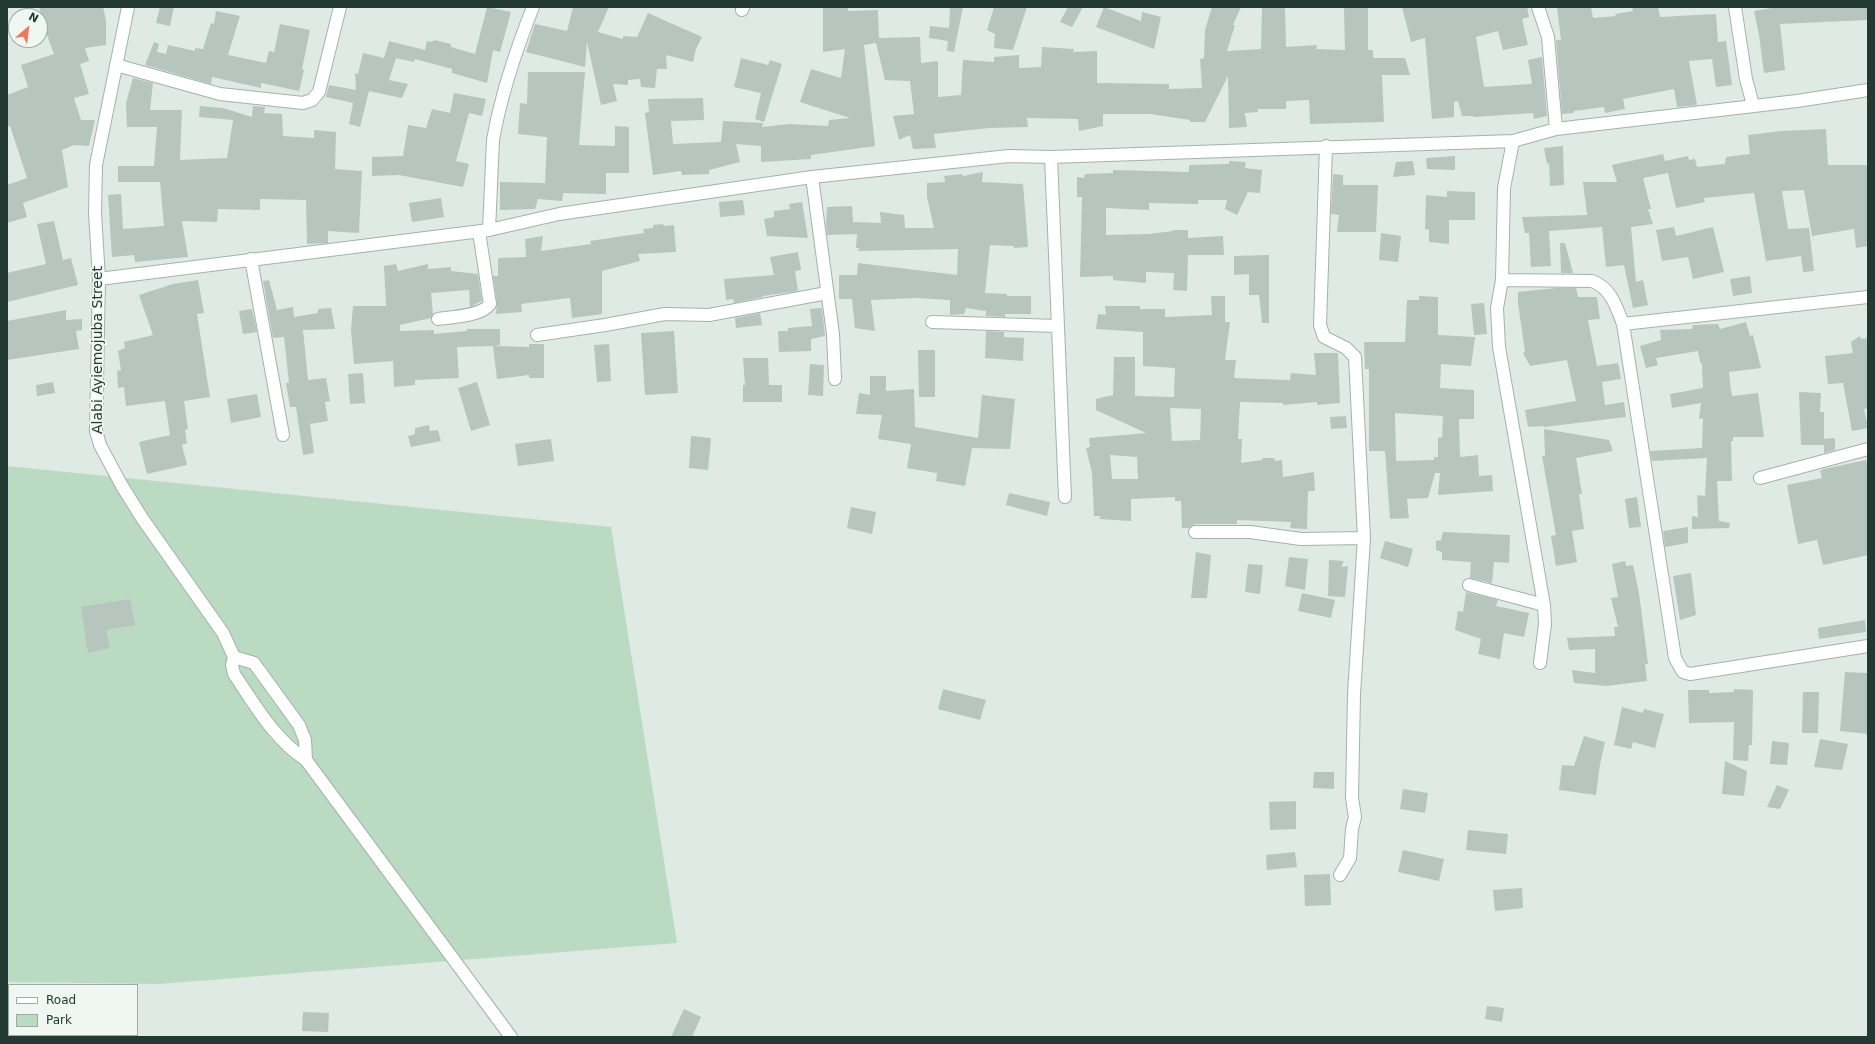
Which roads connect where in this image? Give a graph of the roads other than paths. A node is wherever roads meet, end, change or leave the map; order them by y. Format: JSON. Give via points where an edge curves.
{"nodes":[{"id":1,"x":128,"y":7,"type":"edge"},
{"id":2,"x":340,"y":7,"type":"edge"},
{"id":3,"x":533,"y":7,"type":"edge"},
{"id":4,"x":1538,"y":7,"type":"edge"},
{"id":5,"x":1735,"y":7,"type":"edge"},
{"id":6,"x":116,"y":65,"type":"junction"},
{"id":7,"x":1868,"y":90,"type":"edge"},
{"id":8,"x":1753,"y":105,"type":"junction"},
{"id":9,"x":1556,"y":129,"type":"junction"},
{"id":10,"x":1513,"y":141,"type":"junction"},
{"id":11,"x":1326,"y":146,"type":"junction"},
{"id":12,"x":1051,"y":157,"type":"junction"},
{"id":13,"x":812,"y":177,"type":"junction"},
{"id":14,"x":484,"y":231,"type":"junction"},
{"id":15,"x":251,"y":259,"type":"junction"},
{"id":16,"x":99,"y":279,"type":"junction"},
{"id":17,"x":1502,"y":280,"type":"junction"},
{"id":18,"x":827,"y":293,"type":"junction"},
{"id":19,"x":1868,"y":297,"type":"edge"},
{"id":20,"x":438,"y":319,"type":"dead end"},
{"id":21,"x":932,"y":322,"type":"dead end"},
{"id":22,"x":1623,"y":324,"type":"junction"},
{"id":23,"x":1058,"y":326,"type":"junction"},
{"id":24,"x":537,"y":335,"type":"dead end"},
{"id":25,"x":835,"y":379,"type":"dead end"},
{"id":26,"x":283,"y":436,"type":"dead end"},
{"id":27,"x":1868,"y":448,"type":"edge"},
{"id":28,"x":1760,"y":478,"type":"dead end"},
{"id":29,"x":1065,"y":497,"type":"dead end"},
{"id":30,"x":1195,"y":532,"type":"dead end"},
{"id":31,"x":1364,"y":538,"type":"junction"},
{"id":32,"x":1469,"y":585,"type":"dead end"},
{"id":33,"x":1544,"y":605,"type":"junction"},
{"id":34,"x":1868,"y":646,"type":"edge"},
{"id":35,"x":234,"y":657,"type":"junction"},
{"id":36,"x":1540,"y":663,"type":"dead end"},
{"id":37,"x":306,"y":760,"type":"junction"},
{"id":38,"x":1340,"y":874,"type":"dead end"},
{"id":39,"x":511,"y":1037,"type":"edge"}],
"edges":[{"from":1,"to":6,"type":"street","name":"Alabi Ayiemojuba Street"},
{"from":2,"to":6,"type":"street","via":[[319,92],[312,100],[303,102],[220,94]]},
{"from":3,"to":14,"type":"street","via":[[504,89],[495,125]]},
{"from":4,"to":9,"type":"street","via":[[1548,37]]},
{"from":5,"to":8,"type":"street","via":[[1746,79]]},
{"from":6,"to":16,"type":"street","name":"Alabi Ayiemojuba Street","via":[[96,165],[95,213]]},
{"from":7,"to":8,"type":"street"},
{"from":8,"to":9,"type":"street"},
{"from":9,"to":10,"type":"street"},
{"from":10,"to":11,"type":"street"},
{"from":10,"to":17,"type":"street","via":[[1504,188]]},
{"from":11,"to":12,"type":"street"},
{"from":11,"to":31,"type":"street","via":[[1320,325],[1324,337],[1346,348],[1355,357]]},
{"from":12,"to":13,"type":"street","via":[[1009,156]]},
{"from":12,"to":23,"type":"street"},
{"from":13,"to":14,"type":"street","via":[[559,214]]},
{"from":13,"to":18,"type":"street"},
{"from":14,"to":15,"type":"street"},
{"from":14,"to":20,"type":"street","via":[[490,304],[479,312]]},
{"from":15,"to":16,"type":"street"},
{"from":15,"to":26,"type":"street"},
{"from":16,"to":35,"type":"street","name":"Alabi Ayiemojuba Street","via":[[96,431],[100,445],[142,518],[223,633]]},
{"from":17,"to":22,"type":"street","via":[[1592,280],[1600,283],[1615,301]]},
{"from":17,"to":33,"type":"street","via":[[1497,308],[1500,347]]},
{"from":18,"to":24,"type":"street","via":[[709,315],[665,314]]},
{"from":18,"to":25,"type":"street","via":[[833,334]]},
{"from":19,"to":22,"type":"street"},
{"from":21,"to":23,"type":"street"},
{"from":22,"to":34,"type":"street","via":[[1649,500],[1678,666],[1683,672],[1690,674]]},
{"from":23,"to":29,"type":"street"},
{"from":27,"to":28,"type":"street"},
{"from":30,"to":31,"type":"street","via":[[1250,532],[1300,539]]},
{"from":31,"to":38,"type":"street","via":[[1354,694],[1352,798],[1355,817],[1350,858]]},
{"from":32,"to":33,"type":"street"},
{"from":33,"to":36,"type":"street","via":[[1545,624]]},
{"from":35,"to":37,"type":"street","via":[[234,674],[279,738]]},
{"from":35,"to":37,"type":"street","via":[[254,663],[299,725],[305,740]]},
{"from":37,"to":39,"type":"street"}]}
